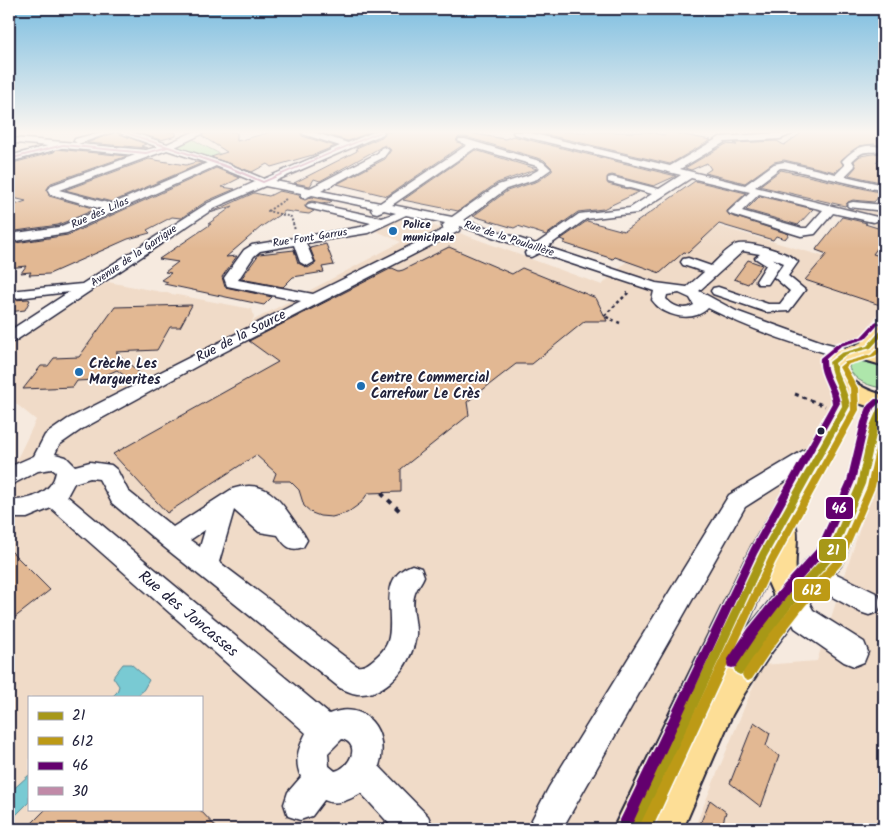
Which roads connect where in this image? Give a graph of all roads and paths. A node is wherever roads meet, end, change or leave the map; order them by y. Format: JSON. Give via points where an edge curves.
{"nodes":[{"id":1,"x":102,"y":171,"type":"edge"},
{"id":2,"x":196,"y":171,"type":"edge"},
{"id":3,"x":235,"y":171,"type":"edge"},
{"id":4,"x":288,"y":171,"type":"edge"},
{"id":5,"x":347,"y":171,"type":"edge"},
{"id":6,"x":435,"y":171,"type":"edge"},
{"id":7,"x":543,"y":171,"type":"edge"},
{"id":8,"x":676,"y":171,"type":"edge"},
{"id":9,"x":773,"y":171,"type":"edge"},
{"id":10,"x":816,"y":171,"type":"edge"},
{"id":11,"x":844,"y":171,"type":"edge"},
{"id":12,"x":688,"y":174,"type":"junction"},
{"id":13,"x":838,"y":176,"type":"junction"},
{"id":14,"x":612,"y":180,"type":"dead end"},
{"id":15,"x":263,"y":182,"type":"junction"},
{"id":16,"x":884,"y":188,"type":"edge"},
{"id":17,"x":752,"y":190,"type":"junction"},
{"id":18,"x":661,"y":193,"type":"junction"},
{"id":19,"x":298,"y":194,"type":"junction"},
{"id":20,"x":112,"y":208,"type":"junction"},
{"id":21,"x":884,"y":208,"type":"edge"},
{"id":22,"x":379,"y":209,"type":"junction"},
{"id":23,"x":834,"y":210,"type":"junction"},
{"id":24,"x":400,"y":215,"type":"junction"},
{"id":25,"x":873,"y":219,"type":"dead end"},
{"id":26,"x":384,"y":222,"type":"junction"},
{"id":27,"x":452,"y":225,"type":"junction"},
{"id":28,"x":9,"y":238,"type":"edge"},
{"id":29,"x":298,"y":240,"type":"junction"},
{"id":30,"x":759,"y":250,"type":"joint"},
{"id":31,"x":534,"y":251,"type":"junction"},
{"id":32,"x":702,"y":253,"type":"dead end"},
{"id":33,"x":725,"y":260,"type":"junction"},
{"id":34,"x":307,"y":262,"type":"dead end"},
{"id":35,"x":688,"y":262,"type":"dead end"},
{"id":36,"x":714,"y":271,"type":"junction"},
{"id":37,"x":86,"y":288,"type":"junction"},
{"id":38,"x":632,"y":288,"type":"junction"},
{"id":39,"x":674,"y":289,"type":"junction"},
{"id":40,"x":718,"y":291,"type":"junction"},
{"id":41,"x":9,"y":295,"type":"edge"},
{"id":42,"x":315,"y":299,"type":"junction"},
{"id":43,"x":659,"y":300,"type":"junction"},
{"id":44,"x":695,"y":300,"type":"junction"},
{"id":45,"x":620,"y":323,"type":"dead end"},
{"id":46,"x":884,"y":330,"type":"edge"},
{"id":47,"x":9,"y":338,"type":"edge"},
{"id":48,"x":850,"y":353,"type":"junction"},
{"id":49,"x":884,"y":358,"type":"edge"},
{"id":50,"x":836,"y":375,"type":"junction"},
{"id":51,"x":795,"y":394,"type":"dead end"},
{"id":52,"x":884,"y":403,"type":"edge"},
{"id":53,"x":829,"y":407,"type":"dead end"},
{"id":54,"x":884,"y":410,"type":"edge"},
{"id":55,"x":824,"y":447,"type":"junction"},
{"id":56,"x":42,"y":462,"type":"junction"},
{"id":57,"x":9,"y":478,"type":"edge"},
{"id":58,"x":60,"y":486,"type":"junction"},
{"id":59,"x":381,"y":493,"type":"dead end"},
{"id":60,"x":224,"y":505,"type":"junction"},
{"id":61,"x":9,"y":508,"type":"edge"},
{"id":62,"x":402,"y":512,"type":"dead end"},
{"id":63,"x":785,"y":512,"type":"junction"},
{"id":64,"x":290,"y":533,"type":"dead end"},
{"id":65,"x":168,"y":536,"type":"junction"},
{"id":66,"x":201,"y":563,"type":"junction"},
{"id":67,"x":412,"y":576,"type":"dead end"},
{"id":68,"x":803,"y":586,"type":"junction"},
{"id":69,"x":869,"y":603,"type":"dead end"},
{"id":70,"x":854,"y":652,"type":"dead end"},
{"id":71,"x":326,"y":730,"type":"junction"},
{"id":72,"x":362,"y":771,"type":"junction"},
{"id":73,"x":320,"y":780,"type":"junction"},
{"id":74,"x":560,"y":798,"type":"junction"},
{"id":75,"x":300,"y":804,"type":"dead end"},
{"id":76,"x":418,"y":829,"type":"edge"},
{"id":77,"x":529,"y":829,"type":"edge"},
{"id":78,"x":544,"y":829,"type":"edge"},
{"id":79,"x":634,"y":829,"type":"edge"},
{"id":80,"x":662,"y":829,"type":"edge"}],
"edges":[{"from":1,"to":20,"type":"street","via":[[53,190]]},
{"from":2,"to":20,"type":"street","name":"Rue des Lilas"},
{"from":3,"to":15,"type":"street","name":"Rue de la Poulaillère"},
{"from":4,"to":15,"type":"street","name":"Avenue de la Garrigue"},
{"from":5,"to":19,"type":"street"},
{"from":6,"to":22,"type":"street"},
{"from":7,"to":27,"type":"street","name":"Rue de la Source","via":[[502,187]]},
{"from":8,"to":12,"type":"street"},
{"from":9,"to":17,"type":"street"},
{"from":10,"to":13,"type":"street"},
{"from":11,"to":13,"type":"street"},
{"from":12,"to":17,"type":"street"},
{"from":12,"to":18,"type":"street"},
{"from":13,"to":16,"type":"street"},
{"from":14,"to":18,"type":"street"},
{"from":15,"to":19,"type":"street","name":"Rue de la Poulaillère"},
{"from":15,"to":37,"type":"street","name":"Avenue de la Garrigue","via":[[212,205]]},
{"from":17,"to":23,"type":"street"},
{"from":17,"to":23,"type":"street","via":[[734,212],[801,232],[811,231]]},
{"from":18,"to":31,"type":"street","via":[[633,211],[583,216]]},
{"from":19,"to":22,"type":"street","name":"Rue de la Poulaillère"},
{"from":19,"to":26,"type":"street"},
{"from":19,"to":29,"type":"path","via":[[268,210],[291,217]]},
{"from":20,"to":28,"type":"street","name":"Rue des Lilas","via":[[58,232]]},
{"from":21,"to":23,"type":"street","via":[[856,204]]},
{"from":22,"to":24,"type":"street","name":"Rue de la Poulaillère"},
{"from":22,"to":27,"type":"street","name":"Rue de la Poulaillère"},
{"from":23,"to":25,"type":"street"},
{"from":24,"to":26,"type":"street","name":"Rue Font Garrus"},
{"from":24,"to":27,"type":"street","name":"Rue de la Poulaillère"},
{"from":26,"to":29,"type":"street","name":"Rue Font Garrus","via":[[359,231]]},
{"from":27,"to":31,"type":"street","name":"Rue de la Poulaillère"},
{"from":27,"to":42,"type":"street","name":"Rue de la Source"},
{"from":29,"to":34,"type":"street"},
{"from":29,"to":42,"type":"street","name":"Rue Font Garrus","via":[[252,250],[231,278],[232,283]]},
{"from":30,"to":33,"type":"street","via":[[742,247]]},
{"from":30,"to":40,"type":"street","via":[[791,262],[781,278],[798,290],[784,308],[773,310]]},
{"from":31,"to":38,"type":"street","name":"Rue de la Poulaillère"},
{"from":31,"to":39,"type":"street","name":"Rue de la Poulaillère","via":[[654,287]]},
{"from":32,"to":33,"type":"street"},
{"from":33,"to":36,"type":"street"},
{"from":33,"to":40,"type":"street","via":[[744,254],[772,262],[774,267],[754,293]]},
{"from":35,"to":36,"type":"street"},
{"from":36,"to":44,"type":"street"},
{"from":37,"to":41,"type":"street"},
{"from":37,"to":47,"type":"street","name":"Avenue de la Garrigue"},
{"from":38,"to":43,"type":"street","name":"Rue de la Poulaillère"},
{"from":38,"to":45,"type":"path","via":[[604,316]]},
{"from":39,"to":43,"type":"street","via":[[660,293]]},
{"from":39,"to":44,"type":"street","name":"Rue de la Poulaillère"},
{"from":40,"to":44,"type":"street","via":[[703,293]]},
{"from":42,"to":56,"type":"street","name":"Rue de la Source","via":[[60,433],[47,447]]},
{"from":43,"to":44,"type":"street","name":"Rue de la Poulaillère","via":[[672,310]]},
{"from":44,"to":48,"type":"street","name":"Rue de la Poulaillère","via":[[818,346]]},
{"from":44,"to":50,"type":"street","name":"Rue de la Poulaillère","via":[[710,314],[814,352]]},
{"from":46,"to":48,"type":"main road","via":[[869,347]]},
{"from":48,"to":49,"type":"main road"},
{"from":48,"to":50,"type":"main road","via":[[832,362]]},
{"from":50,"to":52,"type":"main road","via":[[863,396]]},
{"from":50,"to":55,"type":"main road","via":[[847,396],[846,406]]},
{"from":51,"to":53,"type":"path"},
{"from":54,"to":68,"type":"main road","via":[[874,426],[861,484],[830,556]]},
{"from":55,"to":63,"type":"main road"},
{"from":55,"to":74,"type":"street","via":[[736,501]]},
{"from":56,"to":57,"type":"street"},
{"from":56,"to":58,"type":"street","name":"Rue des Joncasses","via":[[59,462],[68,470]]},
{"from":58,"to":61,"type":"street","via":[[33,506]]},
{"from":58,"to":65,"type":"street","via":[[90,470],[104,471],[120,497]]},
{"from":58,"to":71,"type":"street","name":"Rue des Joncasses"},
{"from":59,"to":62,"type":"path"},
{"from":60,"to":64,"type":"street","via":[[247,506],[267,525]]},
{"from":60,"to":65,"type":"street"},
{"from":60,"to":66,"type":"street"},
{"from":63,"to":68,"type":"main road","via":[[778,566],[784,588]]},
{"from":63,"to":79,"type":"main road"},
{"from":65,"to":66,"type":"street"},
{"from":66,"to":67,"type":"street","via":[[350,678],[364,680],[378,674],[400,646],[401,596],[403,586]]},
{"from":68,"to":69,"type":"street"},
{"from":68,"to":70,"type":"street","via":[[804,619]]},
{"from":68,"to":80,"type":"main road","via":[[760,638],[719,702]]},
{"from":71,"to":72,"type":"street","via":[[342,724],[362,732],[368,750]]},
{"from":71,"to":73,"type":"street","via":[[313,755]]},
{"from":72,"to":73,"type":"street","via":[[346,785],[337,787]]},
{"from":72,"to":76,"type":"street"},
{"from":73,"to":75,"type":"street"},
{"from":74,"to":77,"type":"street"},
{"from":74,"to":78,"type":"street"}]}
